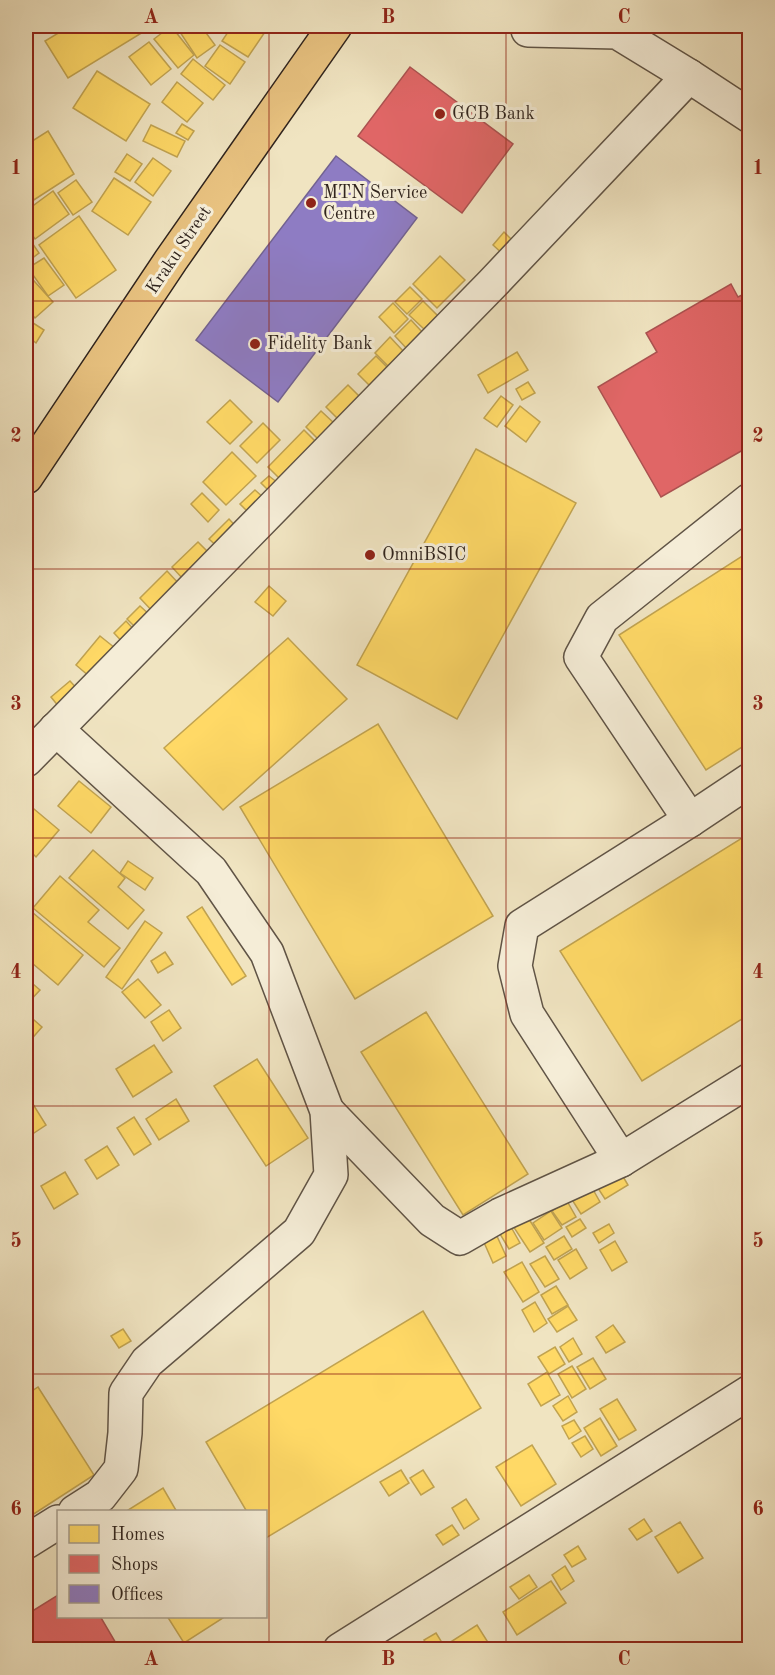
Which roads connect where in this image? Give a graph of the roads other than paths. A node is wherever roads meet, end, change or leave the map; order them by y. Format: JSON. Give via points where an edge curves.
{"nodes":[{"id":1,"x":335,"y":26,"type":"edge"},
{"id":2,"x":527,"y":27,"type":"edge"},
{"id":3,"x":621,"y":29,"type":"edge"},
{"id":4,"x":689,"y":76,"type":"junction"},
{"id":5,"x":750,"y":116,"type":"edge"},
{"id":6,"x":26,"y":477,"type":"edge"},
{"id":7,"x":750,"y":500,"type":"edge"},
{"id":8,"x":56,"y":729,"type":"junction"},
{"id":9,"x":26,"y":760,"type":"edge"},
{"id":10,"x":750,"y":780,"type":"edge"},
{"id":11,"x":690,"y":820,"type":"junction"},
{"id":12,"x":750,"y":1080,"type":"edge"},
{"id":13,"x":327,"y":1111,"type":"junction"},
{"id":14,"x":621,"y":1160,"type":"junction"},
{"id":15,"x":750,"y":1392,"type":"edge"},
{"id":16,"x":78,"y":1510,"type":"edge"},
{"id":17,"x":57,"y":1523,"type":"edge"},
{"id":18,"x":26,"y":1542,"type":"edge"},
{"id":19,"x":340,"y":1650,"type":"edge"}],
"edges":[{"from":1,"to":6,"type":"main road","name":"Kraku Street"},
{"from":2,"to":3,"type":"street"},
{"from":3,"to":4,"type":"street"},
{"from":4,"to":5,"type":"street"},
{"from":4,"to":8,"type":"street","via":[[484,292]]},
{"from":7,"to":11,"type":"street","via":[[602,618],[581,657]]},
{"from":8,"to":9,"type":"street"},
{"from":8,"to":13,"type":"street","via":[[211,871],[267,953]]},
{"from":10,"to":11,"type":"street"},
{"from":11,"to":14,"type":"street","via":[[522,926],[515,966],[527,1014]]},
{"from":12,"to":14,"type":"street"},
{"from":13,"to":14,"type":"street","via":[[432,1220],[460,1238],[500,1215]]},
{"from":13,"to":16,"type":"street","via":[[331,1175],[299,1232],[147,1362],[126,1393],[121,1469],[100,1496]]},
{"from":15,"to":19,"type":"street"},
{"from":17,"to":18,"type":"street"}]}
